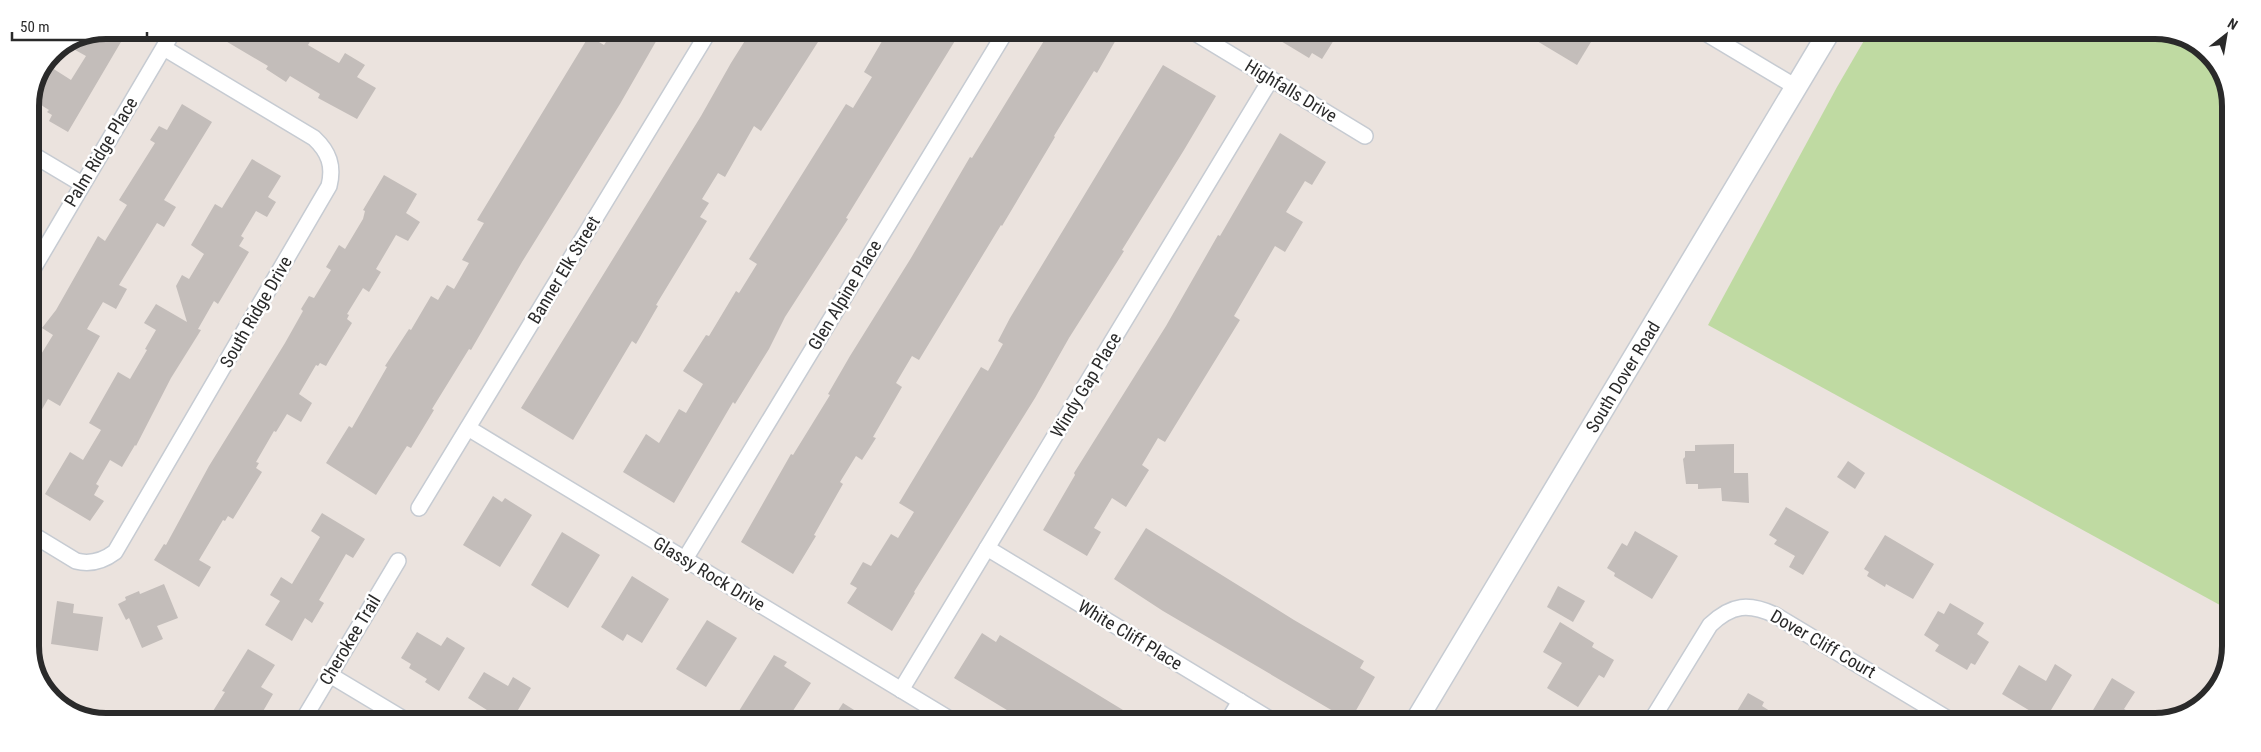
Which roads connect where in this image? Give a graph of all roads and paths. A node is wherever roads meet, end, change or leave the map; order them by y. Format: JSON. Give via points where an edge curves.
{"nodes":[{"id":1,"x":169,"y":39,"type":"edge"},
{"id":2,"x":704,"y":39,"type":"edge"},
{"id":3,"x":1001,"y":39,"type":"edge"},
{"id":4,"x":1205,"y":39,"type":"edge"},
{"id":5,"x":1716,"y":39,"type":"edge"},
{"id":6,"x":1825,"y":39,"type":"edge"},
{"id":7,"x":164,"y":48,"type":"junction"},
{"id":8,"x":1271,"y":79,"type":"junction"},
{"id":9,"x":1796,"y":87,"type":"junction"},
{"id":10,"x":1365,"y":136,"type":"dead end"},
{"id":11,"x":39,"y":158,"type":"edge"},
{"id":12,"x":82,"y":184,"type":"junction"},
{"id":13,"x":39,"y":258,"type":"edge"},
{"id":14,"x":468,"y":428,"type":"junction"},
{"id":15,"x":419,"y":508,"type":"dead end"},
{"id":16,"x":39,"y":538,"type":"edge"},
{"id":17,"x":987,"y":548,"type":"junction"},
{"id":18,"x":685,"y":559,"type":"junction"},
{"id":19,"x":398,"y":561,"type":"dead end"},
{"id":20,"x":330,"y":675,"type":"junction"},
{"id":21,"x":901,"y":690,"type":"junction"},
{"id":22,"x":1240,"y":701,"type":"junction"},
{"id":23,"x":307,"y":713,"type":"edge"},
{"id":24,"x":393,"y":713,"type":"edge"},
{"id":25,"x":939,"y":713,"type":"edge"},
{"id":26,"x":1233,"y":713,"type":"edge"},
{"id":27,"x":1260,"y":713,"type":"edge"},
{"id":28,"x":1421,"y":713,"type":"edge"},
{"id":29,"x":1657,"y":713,"type":"edge"},
{"id":30,"x":1938,"y":713,"type":"edge"}],
"edges":[{"from":1,"to":7,"type":"street","name":"Palm Ridge Place"},
{"from":2,"to":14,"type":"street","name":"Banner Elk Street"},
{"from":3,"to":18,"type":"street","name":"Glen Alpine Place"},
{"from":4,"to":8,"type":"street","name":"Highfalls Drive"},
{"from":5,"to":9,"type":"street"},
{"from":6,"to":9,"type":"street","name":"South Dover Road"},
{"from":7,"to":12,"type":"street","name":"Palm Ridge Place"},
{"from":7,"to":16,"type":"street","name":"South Ridge Drive","via":[[314,138],[330,161],[329,186],[116,552],[100,561],[84,563]]},
{"from":8,"to":10,"type":"street","name":"Highfalls Drive"},
{"from":8,"to":17,"type":"street","name":"Windy Gap Place"},
{"from":9,"to":28,"type":"street","name":"South Dover Road"},
{"from":11,"to":12,"type":"street"},
{"from":12,"to":13,"type":"street","name":"Palm Ridge Place"},
{"from":14,"to":15,"type":"street","name":"Banner Elk Street"},
{"from":14,"to":18,"type":"street","name":"Glassy Rock Drive"},
{"from":17,"to":21,"type":"street","name":"Windy Gap Place"},
{"from":17,"to":22,"type":"street","name":"White Cliff Place"},
{"from":18,"to":21,"type":"street","name":"Glassy Rock Drive"},
{"from":19,"to":20,"type":"street","name":"Cherokee Trail"},
{"from":20,"to":23,"type":"street","name":"Cherokee Trail"},
{"from":20,"to":24,"type":"street"},
{"from":21,"to":25,"type":"street","name":"Glassy Rock Drive"},
{"from":22,"to":26,"type":"street"},
{"from":22,"to":27,"type":"street","name":"White Cliff Place"},
{"from":29,"to":30,"type":"street","name":"Dover Cliff Court","via":[[1710,625],[1730,610],[1752,607],[1775,615]]}]}
